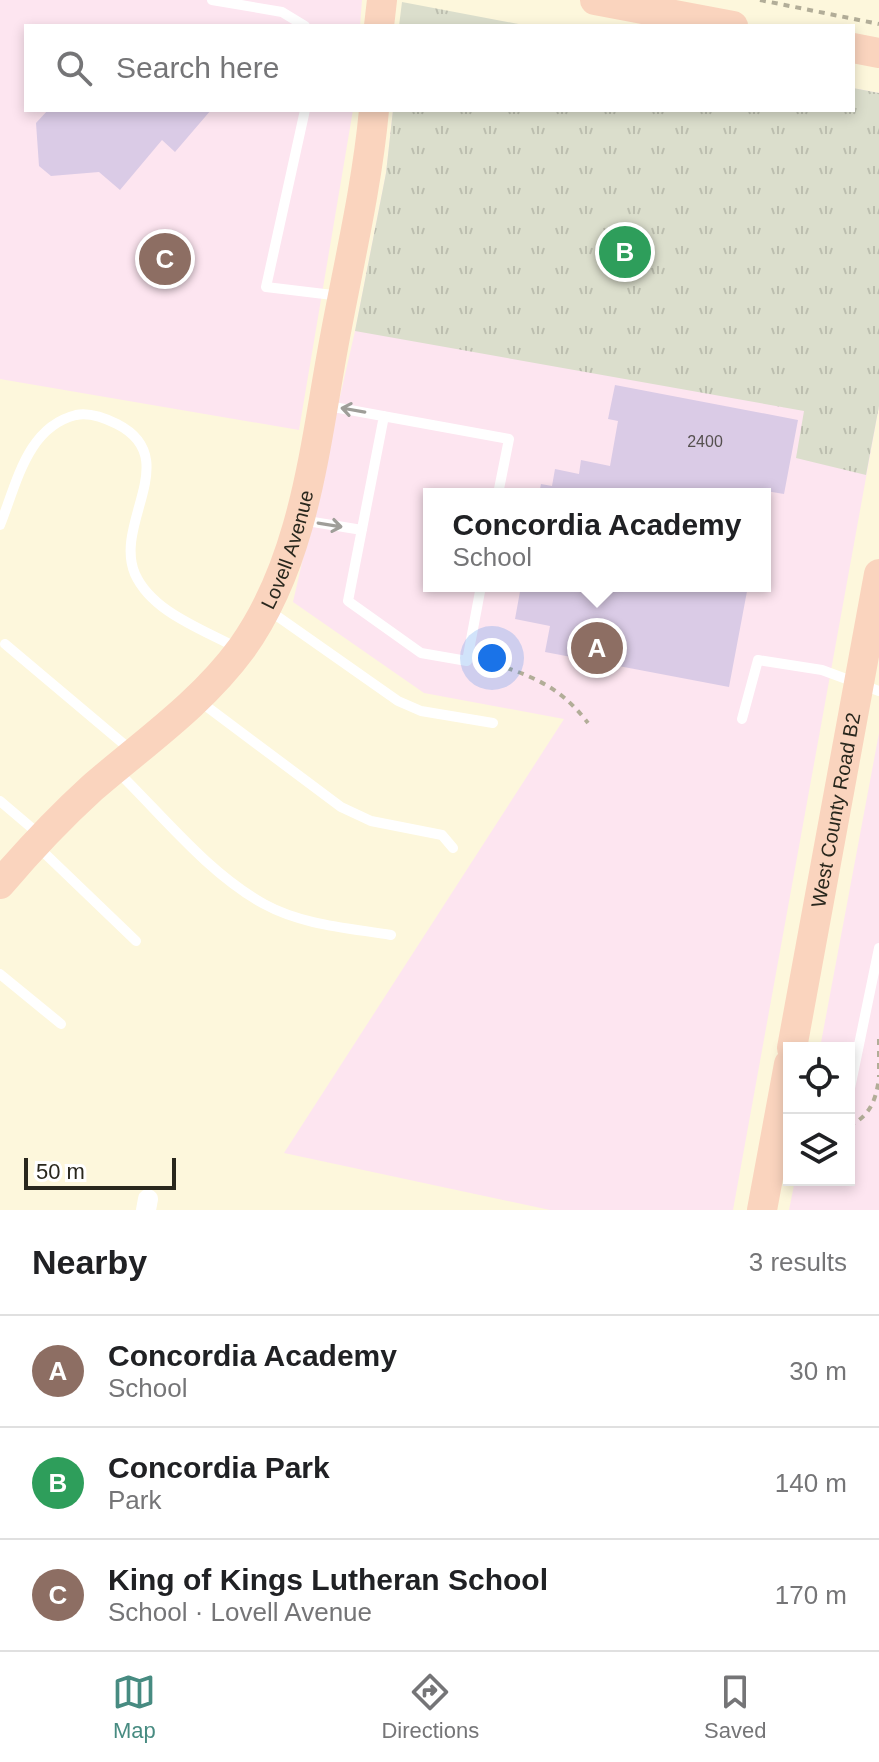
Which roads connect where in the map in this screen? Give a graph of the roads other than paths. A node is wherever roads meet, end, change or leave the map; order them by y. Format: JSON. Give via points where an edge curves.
{"nodes":[{"id":1,"x":212,"y":0,"type":"edge"},
{"id":2,"x":382,"y":0,"type":"edge"},
{"id":3,"x":595,"y":0,"type":"edge"},
{"id":4,"x":302,"y":24,"type":"edge"},
{"id":5,"x":379,"y":24,"type":"edge"},
{"id":6,"x":722,"y":24,"type":"edge"},
{"id":7,"x":855,"y":48,"type":"edge"},
{"id":8,"x":879,"y":53,"type":"edge"},
{"id":9,"x":305,"y":112,"type":"edge"},
{"id":10,"x":374,"y":112,"type":"edge"},
{"id":11,"x":343,"y":296,"type":"junction"},
{"id":12,"x":322,"y":405,"type":"junction"},
{"id":13,"x":384,"y":416,"type":"junction"},
{"id":14,"x":499,"y":488,"type":"edge"},
{"id":15,"x":299,"y":520,"type":"junction"},
{"id":16,"x":0,"y":525,"type":"edge"},
{"id":17,"x":362,"y":530,"type":"junction"},
{"id":18,"x":879,"y":574,"type":"edge"},
{"id":19,"x":480,"y":592,"type":"edge"},
{"id":20,"x":266,"y":608,"type":"junction"},
{"id":21,"x":5,"y":644,"type":"dead end"},
{"id":22,"x":241,"y":650,"type":"junction"},
{"id":23,"x":869,"y":689,"type":"edge"},
{"id":24,"x":196,"y":699,"type":"junction"},
{"id":25,"x":742,"y":719,"type":"dead end"},
{"id":26,"x":493,"y":723,"type":"dead end"},
{"id":27,"x":125,"y":762,"type":"junction"},
{"id":28,"x":0,"y":801,"type":"edge"},
{"id":29,"x":39,"y":840,"type":"junction"},
{"id":30,"x":453,"y":848,"type":"dead end"},
{"id":31,"x":0,"y":884,"type":"edge"},
{"id":32,"x":391,"y":935,"type":"dead end"},
{"id":33,"x":136,"y":941,"type":"dead end"},
{"id":34,"x":879,"y":948,"type":"edge"},
{"id":35,"x":0,"y":974,"type":"edge"},
{"id":36,"x":61,"y":1024,"type":"dead end"},
{"id":37,"x":793,"y":1042,"type":"edge"},
{"id":38,"x":855,"y":1064,"type":"edge"},
{"id":39,"x":783,"y":1111,"type":"edge"},
{"id":40,"x":762,"y":1210,"type":"edge"}],
"edges":[{"from":1,"to":4,"type":"lane","via":[[282,12]]},
{"from":2,"to":5,"type":"street"},
{"from":3,"to":6,"type":"street"},
{"from":7,"to":8,"type":"street"},
{"from":9,"to":11,"type":"lane","via":[[266,287]]},
{"from":10,"to":11,"type":"street","name":"Lovell Avenue"},
{"from":11,"to":12,"type":"street","name":"Lovell Avenue"},
{"from":13,"to":12,"type":"lane","one_way":true},
{"from":12,"to":15,"type":"street","name":"Lovell Avenue"},
{"from":13,"to":14,"type":"lane","via":[[509,439]]},
{"from":13,"to":17,"type":"lane"},
{"from":15,"to":17,"type":"lane","one_way":true},
{"from":15,"to":20,"type":"street","name":"Lovell Avenue"},
{"from":16,"to":22,"type":"lane","via":[[42,432],[60,419],[82,414],[123,427],[141,445],[148,467],[131,532],[129,554],[136,574],[158,605]]},
{"from":17,"to":19,"type":"lane","via":[[348,601],[421,653],[467,661]]},
{"from":18,"to":23,"type":"street","name":"West County Road B2"},
{"from":20,"to":22,"type":"street","name":"Lovell Avenue"},
{"from":20,"to":26,"type":"lane","via":[[398,701],[421,711]]},
{"from":21,"to":27,"type":"lane"},
{"from":22,"to":24,"type":"street","name":"Lovell Avenue"},
{"from":23,"to":25,"type":"lane","via":[[822,670],[758,660]]},
{"from":23,"to":37,"type":"street","name":"West County Road B2"},
{"from":24,"to":27,"type":"street","name":"Lovell Avenue"},
{"from":24,"to":30,"type":"lane","via":[[341,807],[371,821],[442,835]]},
{"from":27,"to":29,"type":"street","name":"Lovell Avenue"},
{"from":27,"to":32,"type":"lane","via":[[230,881],[266,905],[304,919]]},
{"from":28,"to":29,"type":"lane"},
{"from":29,"to":31,"type":"street","name":"Lovell Avenue"},
{"from":29,"to":33,"type":"lane"},
{"from":34,"to":38,"type":"lane"},
{"from":35,"to":36,"type":"lane"},
{"from":39,"to":40,"type":"street"}]}
